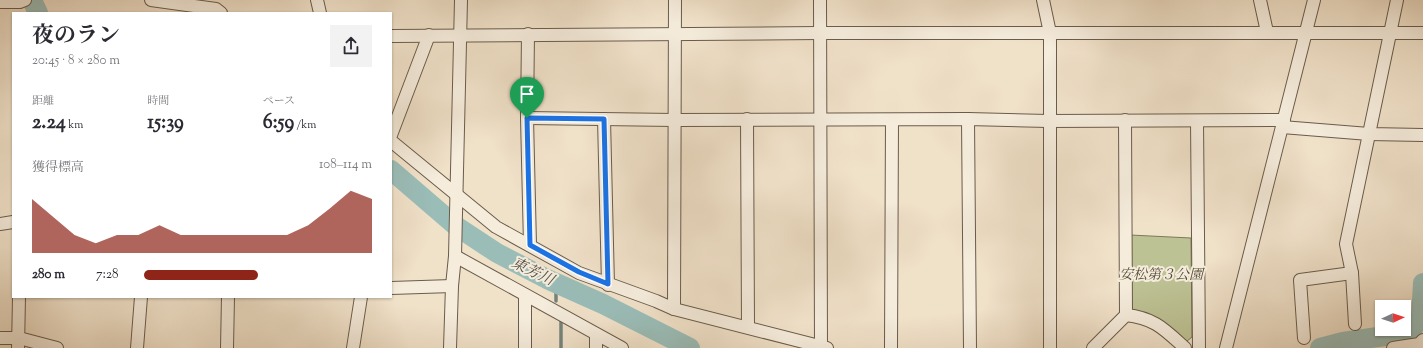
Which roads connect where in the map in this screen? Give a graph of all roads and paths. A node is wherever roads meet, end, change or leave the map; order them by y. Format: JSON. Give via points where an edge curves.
{"nodes":[{"id":1,"x":151,"y":0,"type":"edge"},
{"id":2,"x":317,"y":0,"type":"edge"},
{"id":3,"x":461,"y":0,"type":"edge"},
{"id":4,"x":675,"y":0,"type":"edge"},
{"id":5,"x":820,"y":0,"type":"edge"},
{"id":6,"x":1043,"y":0,"type":"edge"},
{"id":7,"x":1260,"y":0,"type":"edge"},
{"id":8,"x":1314,"y":0,"type":"edge"},
{"id":9,"x":1397,"y":0,"type":"edge"},
{"id":10,"x":0,"y":2,"type":"edge"},
{"id":11,"x":22,"y":5,"type":"edge"},
{"id":12,"x":220,"y":12,"type":"edge"},
{"id":13,"x":320,"y":12,"type":"edge"},
{"id":14,"x":1267,"y":32,"type":"junction"},
{"id":15,"x":820,"y":33,"type":"junction"},
{"id":16,"x":1050,"y":33,"type":"junction"},
{"id":17,"x":1306,"y":33,"type":"junction"},
{"id":18,"x":528,"y":34,"type":"junction"},
{"id":19,"x":675,"y":34,"type":"junction"},
{"id":20,"x":1390,"y":34,"type":"junction"},
{"id":21,"x":1423,"y":34,"type":"edge"},
{"id":22,"x":429,"y":35,"type":"junction"},
{"id":23,"x":461,"y":35,"type":"junction"},
{"id":24,"x":392,"y":36,"type":"edge"},
{"id":25,"x":527,"y":118,"type":"junction"},
{"id":26,"x":968,"y":118,"type":"junction"},
{"id":27,"x":604,"y":119,"type":"junction"},
{"id":28,"x":747,"y":119,"type":"junction"},
{"id":29,"x":819,"y":119,"type":"junction"},
{"id":30,"x":674,"y":120,"type":"junction"},
{"id":31,"x":892,"y":120,"type":"junction"},
{"id":32,"x":1125,"y":120,"type":"junction"},
{"id":33,"x":1048,"y":121,"type":"junction"},
{"id":34,"x":1197,"y":121,"type":"junction"},
{"id":35,"x":1283,"y":123,"type":"junction"},
{"id":36,"x":392,"y":132,"type":"edge"},
{"id":37,"x":1369,"y":134,"type":"junction"},
{"id":38,"x":1423,"y":135,"type":"edge"},
{"id":39,"x":392,"y":142,"type":"edge"},
{"id":40,"x":456,"y":194,"type":"junction"},
{"id":41,"x":12,"y":222,"type":"edge"},
{"id":42,"x":0,"y":224,"type":"edge"},
{"id":43,"x":530,"y":245,"type":"junction"},
{"id":44,"x":455,"y":256,"type":"junction"},
{"id":45,"x":1352,"y":273,"type":"junction"},
{"id":46,"x":608,"y":284,"type":"junction"},
{"id":47,"x":452,"y":286,"type":"junction"},
{"id":48,"x":392,"y":288,"type":"edge"},
{"id":49,"x":525,"y":295,"type":"junction"},
{"id":50,"x":19,"y":298,"type":"edge"},
{"id":51,"x":141,"y":298,"type":"edge"},
{"id":52,"x":228,"y":298,"type":"edge"},
{"id":53,"x":361,"y":298,"type":"edge"},
{"id":54,"x":674,"y":309,"type":"junction"},
{"id":55,"x":1126,"y":315,"type":"junction"},
{"id":56,"x":1355,"y":324,"type":"dead end"},
{"id":57,"x":748,"y":327,"type":"junction"},
{"id":58,"x":596,"y":335,"type":"junction"},
{"id":59,"x":0,"y":338,"type":"edge"},
{"id":60,"x":1304,"y":338,"type":"dead end"},
{"id":61,"x":1423,"y":340,"type":"edge"},
{"id":62,"x":18,"y":343,"type":"edge"},
{"id":63,"x":57,"y":348,"type":"edge"},
{"id":64,"x":137,"y":348,"type":"edge"},
{"id":65,"x":227,"y":348,"type":"edge"},
{"id":66,"x":353,"y":348,"type":"edge"},
{"id":67,"x":450,"y":348,"type":"edge"},
{"id":68,"x":525,"y":348,"type":"edge"},
{"id":69,"x":596,"y":348,"type":"edge"},
{"id":70,"x":622,"y":348,"type":"edge"},
{"id":71,"x":823,"y":348,"type":"edge"},
{"id":72,"x":891,"y":348,"type":"edge"},
{"id":73,"x":970,"y":348,"type":"edge"},
{"id":74,"x":1050,"y":348,"type":"edge"},
{"id":75,"x":1093,"y":348,"type":"edge"},
{"id":76,"x":1185,"y":348,"type":"edge"},
{"id":77,"x":1198,"y":348,"type":"edge"},
{"id":78,"x":1226,"y":348,"type":"edge"},
{"id":79,"x":1393,"y":348,"type":"edge"}],
"edges":[{"from":1,"to":12,"type":"street","via":[[216,9]]},
{"from":2,"to":13,"type":"street"},
{"from":3,"to":23,"type":"street"},
{"from":4,"to":19,"type":"street"},
{"from":5,"to":15,"type":"street"},
{"from":6,"to":16,"type":"street"},
{"from":7,"to":14,"type":"street"},
{"from":8,"to":17,"type":"street"},
{"from":9,"to":20,"type":"street"},
{"from":10,"to":11,"type":"street"},
{"from":14,"to":16,"type":"street"},
{"from":14,"to":17,"type":"street"},
{"from":15,"to":16,"type":"street"},
{"from":15,"to":19,"type":"street"},
{"from":15,"to":29,"type":"street"},
{"from":16,"to":33,"type":"street"},
{"from":17,"to":20,"type":"street"},
{"from":17,"to":35,"type":"street"},
{"from":18,"to":19,"type":"street"},
{"from":18,"to":23,"type":"street"},
{"from":18,"to":25,"type":"street"},
{"from":19,"to":30,"type":"street"},
{"from":20,"to":21,"type":"street"},
{"from":20,"to":37,"type":"street"},
{"from":22,"to":23,"type":"street"},
{"from":22,"to":24,"type":"street"},
{"from":22,"to":36,"type":"street"},
{"from":23,"to":40,"type":"street"},
{"from":25,"to":27,"type":"street"},
{"from":25,"to":43,"type":"street"},
{"from":26,"to":31,"type":"street"},
{"from":26,"to":33,"type":"street"},
{"from":26,"to":73,"type":"street"},
{"from":27,"to":30,"type":"street"},
{"from":27,"to":46,"type":"street"},
{"from":28,"to":29,"type":"street"},
{"from":28,"to":30,"type":"street"},
{"from":28,"to":57,"type":"street"},
{"from":29,"to":31,"type":"street"},
{"from":29,"to":71,"type":"street"},
{"from":30,"to":54,"type":"street"},
{"from":31,"to":72,"type":"street"},
{"from":32,"to":33,"type":"street"},
{"from":32,"to":34,"type":"street"},
{"from":32,"to":55,"type":"street"},
{"from":33,"to":74,"type":"street"},
{"from":34,"to":35,"type":"street"},
{"from":34,"to":77,"type":"street"},
{"from":35,"to":37,"type":"street"},
{"from":35,"to":78,"type":"street"},
{"from":37,"to":38,"type":"street"},
{"from":37,"to":45,"type":"street","via":[[1346,244]]},
{"from":39,"to":40,"type":"street"},
{"from":40,"to":43,"type":"street","via":[[496,227]]},
{"from":40,"to":44,"type":"street"},
{"from":41,"to":42,"type":"street"},
{"from":43,"to":46,"type":"street","via":[[579,272]]},
{"from":44,"to":47,"type":"street"},
{"from":44,"to":49,"type":"street"},
{"from":45,"to":56,"type":"street"},
{"from":45,"to":60,"type":"street","via":[[1300,280]]},
{"from":46,"to":54,"type":"street"},
{"from":47,"to":48,"type":"street"},
{"from":47,"to":67,"type":"street"},
{"from":49,"to":58,"type":"street"},
{"from":49,"to":68,"type":"street"},
{"from":50,"to":62,"type":"street"},
{"from":51,"to":64,"type":"street"},
{"from":52,"to":65,"type":"street"},
{"from":53,"to":66,"type":"street"},
{"from":54,"to":57,"type":"street"},
{"from":55,"to":75,"type":"street"},
{"from":55,"to":76,"type":"street","via":[[1142,317],[1162,327]]},
{"from":57,"to":71,"type":"street"},
{"from":58,"to":69,"type":"street"},
{"from":58,"to":70,"type":"street"},
{"from":59,"to":62,"type":"street"},
{"from":61,"to":79,"type":"street","via":[[1419,344]]},
{"from":62,"to":63,"type":"street"}]}
